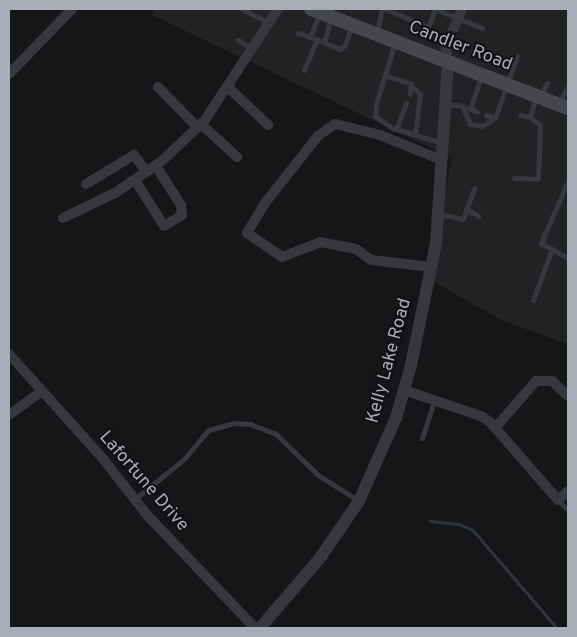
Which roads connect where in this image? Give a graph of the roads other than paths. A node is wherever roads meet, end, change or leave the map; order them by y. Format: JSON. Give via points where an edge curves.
{"nodes":[{"id":1,"x":72,"y":9,"type":"edge"},
{"id":2,"x":242,"y":9,"type":"edge"},
{"id":3,"x":278,"y":9,"type":"edge"},
{"id":4,"x":384,"y":9,"type":"edge"},
{"id":5,"x":435,"y":9,"type":"edge"},
{"id":6,"x":396,"y":11,"type":"edge"},
{"id":7,"x":321,"y":13,"type":"edge"},
{"id":8,"x":461,"y":13,"type":"edge"},
{"id":9,"x":269,"y":23,"type":"junction"},
{"id":10,"x":352,"y":25,"type":"junction"},
{"id":11,"x":482,"y":28,"type":"dead end"},
{"id":12,"x":298,"y":34,"type":"dead end"},
{"id":13,"x":376,"y":35,"type":"junction"},
{"id":14,"x":310,"y":38,"type":"junction"},
{"id":15,"x":238,"y":40,"type":"dead end"},
{"id":16,"x":317,"y":40,"type":"junction"},
{"id":17,"x":324,"y":42,"type":"junction"},
{"id":18,"x":395,"y":42,"type":"junction"},
{"id":19,"x":253,"y":49,"type":"junction"},
{"id":20,"x":517,"y":56,"type":"dead end"},
{"id":21,"x":448,"y":63,"type":"junction"},
{"id":22,"x":304,"y":70,"type":"dead end"},
{"id":23,"x":9,"y":74,"type":"edge"},
{"id":24,"x":385,"y":74,"type":"junction"},
{"id":25,"x":481,"y":75,"type":"junction"},
{"id":26,"x":547,"y":83,"type":"dead end"},
{"id":27,"x":505,"y":84,"type":"junction"},
{"id":28,"x":158,"y":87,"type":"dead end"},
{"id":29,"x":412,"y":87,"type":"junction"},
{"id":30,"x":568,"y":87,"type":"edge"},
{"id":31,"x":229,"y":88,"type":"junction"},
{"id":32,"x":410,"y":94,"type":"dead end"},
{"id":33,"x":538,"y":97,"type":"junction"},
{"id":34,"x":406,"y":103,"type":"dead end"},
{"id":35,"x":447,"y":104,"type":"junction"},
{"id":36,"x":462,"y":106,"type":"junction"},
{"id":37,"x":563,"y":106,"type":"edge"},
{"id":38,"x":470,"y":109,"type":"junction"},
{"id":39,"x":477,"y":112,"type":"dead end"},
{"id":40,"x":486,"y":115,"type":"dead end"},
{"id":41,"x":520,"y":115,"type":"dead end"},
{"id":42,"x":530,"y":117,"type":"junction"},
{"id":43,"x":494,"y":118,"type":"junction"},
{"id":44,"x":268,"y":125,"type":"dead end"},
{"id":45,"x":199,"y":126,"type":"junction"},
{"id":46,"x":397,"y":127,"type":"junction"},
{"id":47,"x":415,"y":133,"type":"junction"},
{"id":48,"x":444,"y":143,"type":"junction"},
{"id":49,"x":237,"y":157,"type":"dead end"},
{"id":50,"x":442,"y":160,"type":"junction"},
{"id":51,"x":152,"y":169,"type":"junction"},
{"id":52,"x":514,"y":178,"type":"dead end"},
{"id":53,"x":134,"y":180,"type":"junction"},
{"id":54,"x":568,"y":181,"type":"edge"},
{"id":55,"x":86,"y":184,"type":"dead end"},
{"id":56,"x":474,"y":188,"type":"dead end"},
{"id":57,"x":466,"y":209,"type":"junction"},
{"id":58,"x":438,"y":214,"type":"junction"},
{"id":59,"x":478,"y":216,"type":"dead end"},
{"id":60,"x":63,"y":218,"type":"dead end"},
{"id":61,"x":552,"y":249,"type":"junction"},
{"id":62,"x":568,"y":258,"type":"edge"},
{"id":63,"x":431,"y":267,"type":"junction"},
{"id":64,"x":532,"y":300,"type":"dead end"},
{"id":65,"x":9,"y":354,"type":"edge"},
{"id":66,"x":404,"y":390,"type":"junction"},
{"id":67,"x":41,"y":392,"type":"junction"},
{"id":68,"x":568,"y":396,"type":"edge"},
{"id":69,"x":434,"y":400,"type":"junction"},
{"id":70,"x":9,"y":415,"type":"edge"},
{"id":71,"x":496,"y":428,"type":"junction"},
{"id":72,"x":422,"y":438,"type":"dead end"},
{"id":73,"x":568,"y":491,"type":"edge"},
{"id":74,"x":134,"y":499,"type":"junction"},
{"id":75,"x":558,"y":500,"type":"junction"},
{"id":76,"x":359,"y":501,"type":"junction"},
{"id":77,"x":568,"y":510,"type":"edge"},
{"id":78,"x":255,"y":628,"type":"edge"},
{"id":79,"x":260,"y":628,"type":"edge"}],
"edges":[{"from":1,"to":23,"type":"street"},
{"from":2,"to":9,"type":"lane"},
{"from":3,"to":9,"type":"street"},
{"from":4,"to":6,"type":"lane"},
{"from":4,"to":13,"type":"lane"},
{"from":5,"to":6,"type":"lane","via":[[428,27]]},
{"from":5,"to":8,"type":"lane"},
{"from":7,"to":10,"type":"main road","name":"Candler Road"},
{"from":7,"to":14,"type":"lane"},
{"from":7,"to":17,"type":"lane"},
{"from":8,"to":11,"type":"lane"},
{"from":8,"to":21,"type":"street","via":[[446,48]]},
{"from":9,"to":19,"type":"street"},
{"from":10,"to":13,"type":"main road","name":"Candler Road"},
{"from":10,"to":17,"type":"lane","via":[[343,48]]},
{"from":12,"to":14,"type":"lane"},
{"from":13,"to":18,"type":"main road","name":"Candler Road"},
{"from":14,"to":16,"type":"lane"},
{"from":15,"to":19,"type":"lane"},
{"from":16,"to":17,"type":"lane"},
{"from":16,"to":22,"type":"lane"},
{"from":18,"to":21,"type":"main road","name":"Candler Road"},
{"from":18,"to":24,"type":"lane"},
{"from":19,"to":31,"type":"street"},
{"from":20,"to":27,"type":"lane"},
{"from":21,"to":25,"type":"main road","name":"Candler Road"},
{"from":21,"to":35,"type":"street","name":"Kelly Lake Road"},
{"from":24,"to":29,"type":"lane"},
{"from":24,"to":46,"type":"lane","via":[[375,116],[384,124]]},
{"from":25,"to":27,"type":"main road","name":"Candler Road"},
{"from":25,"to":38,"type":"lane"},
{"from":26,"to":33,"type":"lane"},
{"from":27,"to":33,"type":"main road","name":"Candler Road"},
{"from":27,"to":43,"type":"lane"},
{"from":28,"to":45,"type":"street"},
{"from":29,"to":32,"type":"lane"},
{"from":29,"to":47,"type":"lane","via":[[420,94]]},
{"from":30,"to":37,"type":"lane"},
{"from":31,"to":44,"type":"street"},
{"from":31,"to":45,"type":"street"},
{"from":33,"to":37,"type":"main road","name":"Candler Road"},
{"from":33,"to":42,"type":"lane"},
{"from":34,"to":46,"type":"lane"},
{"from":35,"to":36,"type":"lane"},
{"from":35,"to":48,"type":"street","name":"Kelly Lake Road"},
{"from":36,"to":38,"type":"lane"},
{"from":36,"to":43,"type":"lane","via":[[470,124],[482,126]]},
{"from":38,"to":39,"type":"lane"},
{"from":40,"to":43,"type":"lane"},
{"from":41,"to":42,"type":"lane"},
{"from":42,"to":52,"type":"lane","via":[[540,125],[538,179]]},
{"from":45,"to":49,"type":"street"},
{"from":45,"to":51,"type":"street"},
{"from":46,"to":47,"type":"lane"},
{"from":47,"to":48,"type":"lane"},
{"from":48,"to":50,"type":"street","name":"Kelly Lake Road"},
{"from":50,"to":58,"type":"street","name":"Kelly Lake Road"},
{"from":50,"to":63,"type":"street","via":[[380,135],[335,124],[318,136],[265,203],[247,233],[282,257],[321,242],[356,249],[370,260]]},
{"from":51,"to":53,"type":"street"},
{"from":51,"to":53,"type":"street","via":[[181,205],[182,215],[164,226]]},
{"from":51,"to":55,"type":"street","via":[[134,155]]},
{"from":53,"to":60,"type":"street"},
{"from":54,"to":61,"type":"lane","via":[[541,243]]},
{"from":56,"to":57,"type":"lane"},
{"from":57,"to":58,"type":"lane","via":[[463,219]]},
{"from":57,"to":59,"type":"lane"},
{"from":58,"to":63,"type":"street","name":"Kelly Lake Road"},
{"from":61,"to":62,"type":"lane"},
{"from":61,"to":64,"type":"lane"},
{"from":63,"to":66,"type":"street","name":"Kelly Lake Road"},
{"from":65,"to":67,"type":"street","name":"Lafortune Drive"},
{"from":66,"to":69,"type":"street"},
{"from":66,"to":76,"type":"street","name":"Kelly Lake Road","via":[[396,418]]},
{"from":67,"to":70,"type":"street"},
{"from":67,"to":74,"type":"street","name":"Lafortune Drive"},
{"from":68,"to":71,"type":"street","via":[[552,382],[536,382]]},
{"from":69,"to":71,"type":"street","via":[[481,416]]},
{"from":69,"to":72,"type":"lane"},
{"from":71,"to":75,"type":"street"},
{"from":73,"to":75,"type":"street"},
{"from":74,"to":76,"type":"lane","via":[[184,459],[208,430],[234,423],[250,424],[276,434],[318,475]]},
{"from":74,"to":78,"type":"street","name":"Lafortune Drive"},
{"from":75,"to":77,"type":"lane"},
{"from":76,"to":79,"type":"street","name":"Kelly Lake Road","via":[[320,558]]}]}
